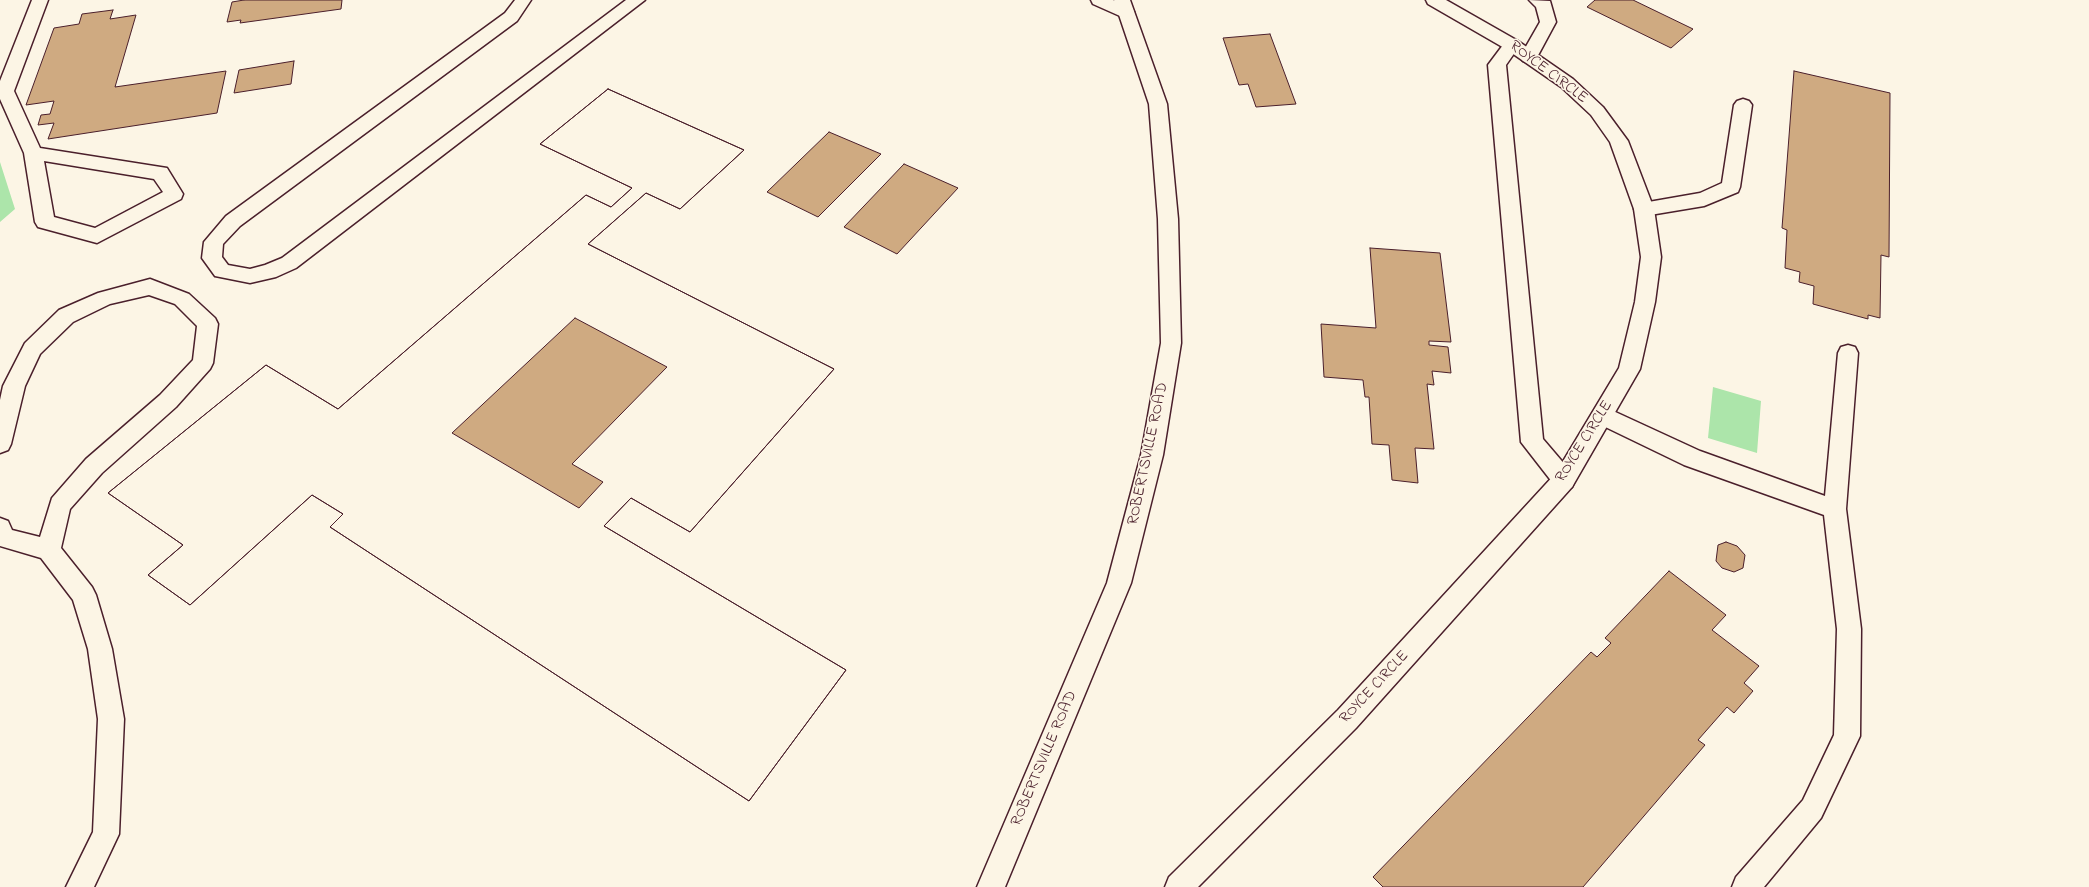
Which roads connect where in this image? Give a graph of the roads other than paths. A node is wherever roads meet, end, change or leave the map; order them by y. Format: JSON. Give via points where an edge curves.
{"nodes":[{"id":1,"x":40,"y":0,"type":"edge"},
{"id":2,"x":523,"y":0,"type":"edge"},
{"id":3,"x":637,"y":0,"type":"edge"},
{"id":4,"x":1099,"y":0,"type":"edge"},
{"id":5,"x":1434,"y":0,"type":"edge"},
{"id":6,"x":1537,"y":0,"type":"edge"},
{"id":7,"x":1124,"y":6,"type":"edge"},
{"id":8,"x":1512,"y":45,"type":"junction"},
{"id":9,"x":1530,"y":58,"type":"junction"},
{"id":10,"x":1743,"y":106,"type":"dead end"},
{"id":11,"x":33,"y":153,"type":"junction"},
{"id":12,"x":1644,"y":209,"type":"junction"},
{"id":13,"x":1848,"y":353,"type":"dead end"},
{"id":14,"x":1603,"y":416,"type":"junction"},
{"id":15,"x":0,"y":444,"type":"edge"},
{"id":16,"x":1564,"y":480,"type":"junction"},
{"id":17,"x":1835,"y":509,"type":"junction"},
{"id":18,"x":0,"y":528,"type":"edge"},
{"id":19,"x":49,"y":550,"type":"junction"},
{"id":20,"x":80,"y":887,"type":"edge"},
{"id":21,"x":991,"y":887,"type":"edge"},
{"id":22,"x":1179,"y":887,"type":"edge"},
{"id":23,"x":1746,"y":887,"type":"edge"}],
"edges":[{"from":1,"to":11,"type":"street","via":[[5,91]]},
{"from":2,"to":3,"type":"street","via":[[511,17],[233,221],[214,242],[212,258],[222,271],[250,276],[269,272],[289,262]]},
{"from":4,"to":7,"type":"street"},
{"from":5,"to":8,"type":"street","name":"ROYCE CIRCLE"},
{"from":6,"to":9,"type":"street","via":[[1544,5],[1548,22]]},
{"from":7,"to":21,"type":"street","name":"ROBERTSVILLE ROAD","via":[[1158,104],[1168,219],[1171,343],[1152,455],[1119,583]]},
{"from":8,"to":9,"type":"street","name":"ROYCE CIRCLE"},
{"from":8,"to":16,"type":"street","via":[[1498,65],[1532,442]]},
{"from":9,"to":12,"type":"street","name":"ROYCE CIRCLE","via":[[1567,83],[1597,110],[1619,141]]},
{"from":10,"to":12,"type":"street","via":[[1731,187],[1704,199]]},
{"from":11,"to":11,"type":"street","via":[[45,222],[97,236],[174,194],[160,173]]},
{"from":12,"to":14,"type":"street","name":"ROYCE CIRCLE","via":[[1651,257],[1645,302],[1629,369]]},
{"from":13,"to":17,"type":"street"},
{"from":14,"to":16,"type":"street","name":"ROYCE CIRCLE"},
{"from":14,"to":17,"type":"street","via":[[1692,458]]},
{"from":15,"to":19,"type":"street","via":[[14,386],[32,349],[66,316],[105,298],[150,287],[182,298],[208,324],[203,363],[168,401],[94,466],[60,505]]},
{"from":16,"to":22,"type":"street","name":"ROYCE CIRCLE","via":[[1347,719]]},
{"from":17,"to":23,"type":"street","via":[[1849,629],[1847,736],[1812,809]]},
{"from":18,"to":19,"type":"street","via":[[2,537]]},
{"from":19,"to":20,"type":"street","via":[[84,595],[100,649],[111,720],[106,834]]}]}
